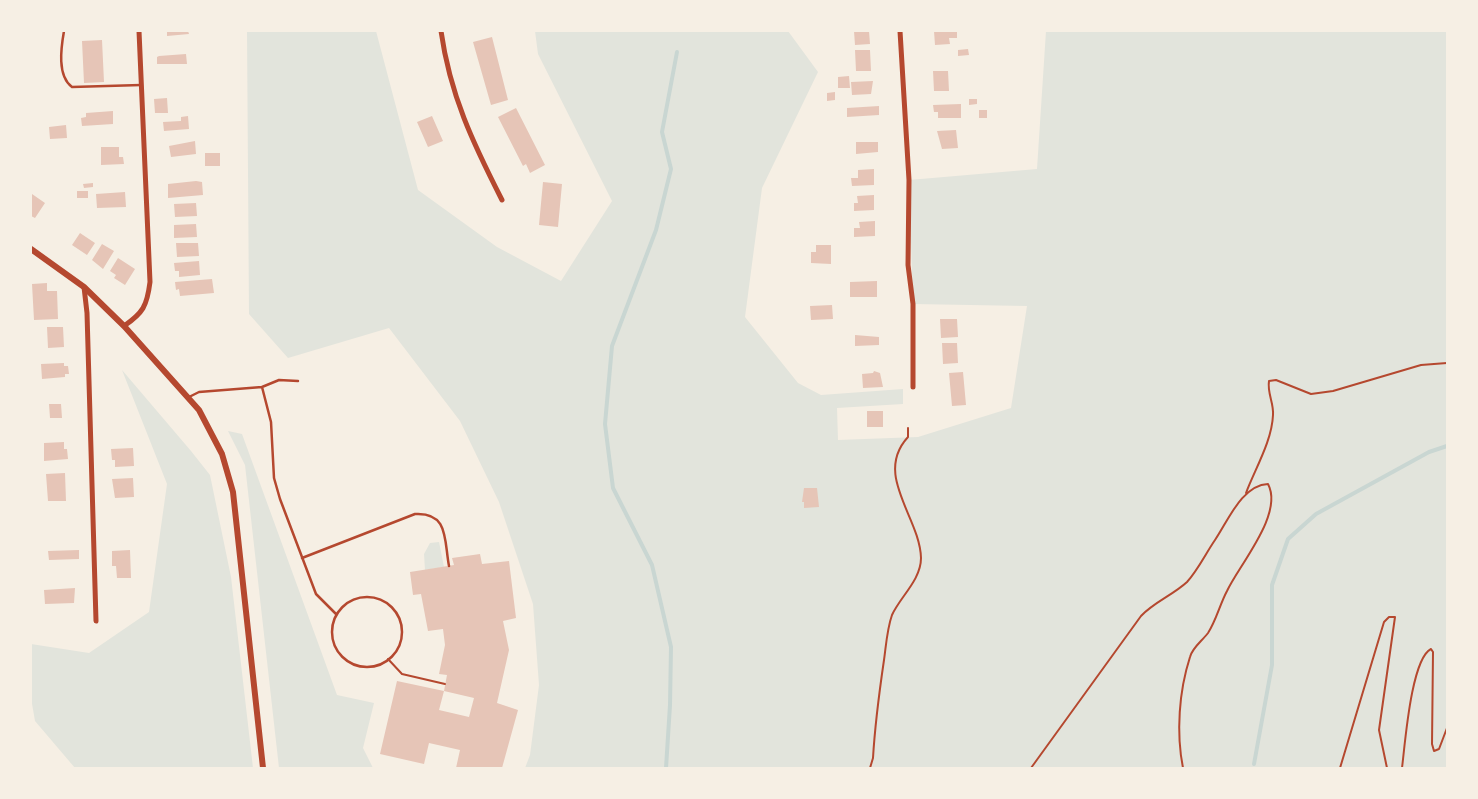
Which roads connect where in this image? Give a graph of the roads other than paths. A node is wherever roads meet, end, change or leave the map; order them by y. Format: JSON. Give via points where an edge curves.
{"nodes":[{"id":1,"x":64,"y":31,"type":"edge"},
{"id":2,"x":139,"y":31,"type":"edge"},
{"id":3,"x":441,"y":31,"type":"edge"},
{"id":4,"x":900,"y":31,"type":"edge"},
{"id":5,"x":141,"y":85,"type":"junction"},
{"id":6,"x":502,"y":200,"type":"dead end"},
{"id":7,"x":31,"y":249,"type":"edge"},
{"id":8,"x":84,"y":287,"type":"junction"},
{"id":9,"x":124,"y":326,"type":"junction"},
{"id":10,"x":298,"y":380,"type":"dead end"},
{"id":11,"x":262,"y":387,"type":"junction"},
{"id":12,"x":914,"y":387,"type":"dead end"},
{"id":13,"x":188,"y":398,"type":"junction"},
{"id":14,"x":302,"y":558,"type":"junction"},
{"id":15,"x":449,"y":566,"type":"dead end"},
{"id":16,"x":336,"y":614,"type":"junction"},
{"id":17,"x":96,"y":621,"type":"dead end"},
{"id":18,"x":263,"y":768,"type":"edge"}],
"edges":[{"from":1,"to":5,"type":"lane","via":[[62,68],[66,83],[72,88]]},
{"from":2,"to":5,"type":"street"},
{"from":3,"to":6,"type":"street","via":[[461,116]]},
{"from":4,"to":12,"type":"street","via":[[909,180],[908,264],[913,304]]},
{"from":5,"to":9,"type":"street","via":[[150,282],[140,315]]},
{"from":7,"to":8,"type":"street"},
{"from":8,"to":9,"type":"street"},
{"from":8,"to":17,"type":"street","via":[[88,323]]},
{"from":9,"to":13,"type":"street"},
{"from":10,"to":11,"type":"lane","via":[[280,380]]},
{"from":11,"to":13,"type":"lane","via":[[199,392]]},
{"from":11,"to":14,"type":"lane","via":[[271,422],[274,478]]},
{"from":13,"to":18,"type":"street","via":[[210,429],[222,454],[232,492]]},
{"from":14,"to":15,"type":"lane","via":[[415,514],[429,514],[442,525]]},
{"from":14,"to":16,"type":"lane","via":[[316,594]]},
{"from":16,"to":16,"type":"lane","via":[[332,638],[336,649],[353,664],[378,665],[396,652],[402,629],[390,604],[379,598],[355,598]]}]}
